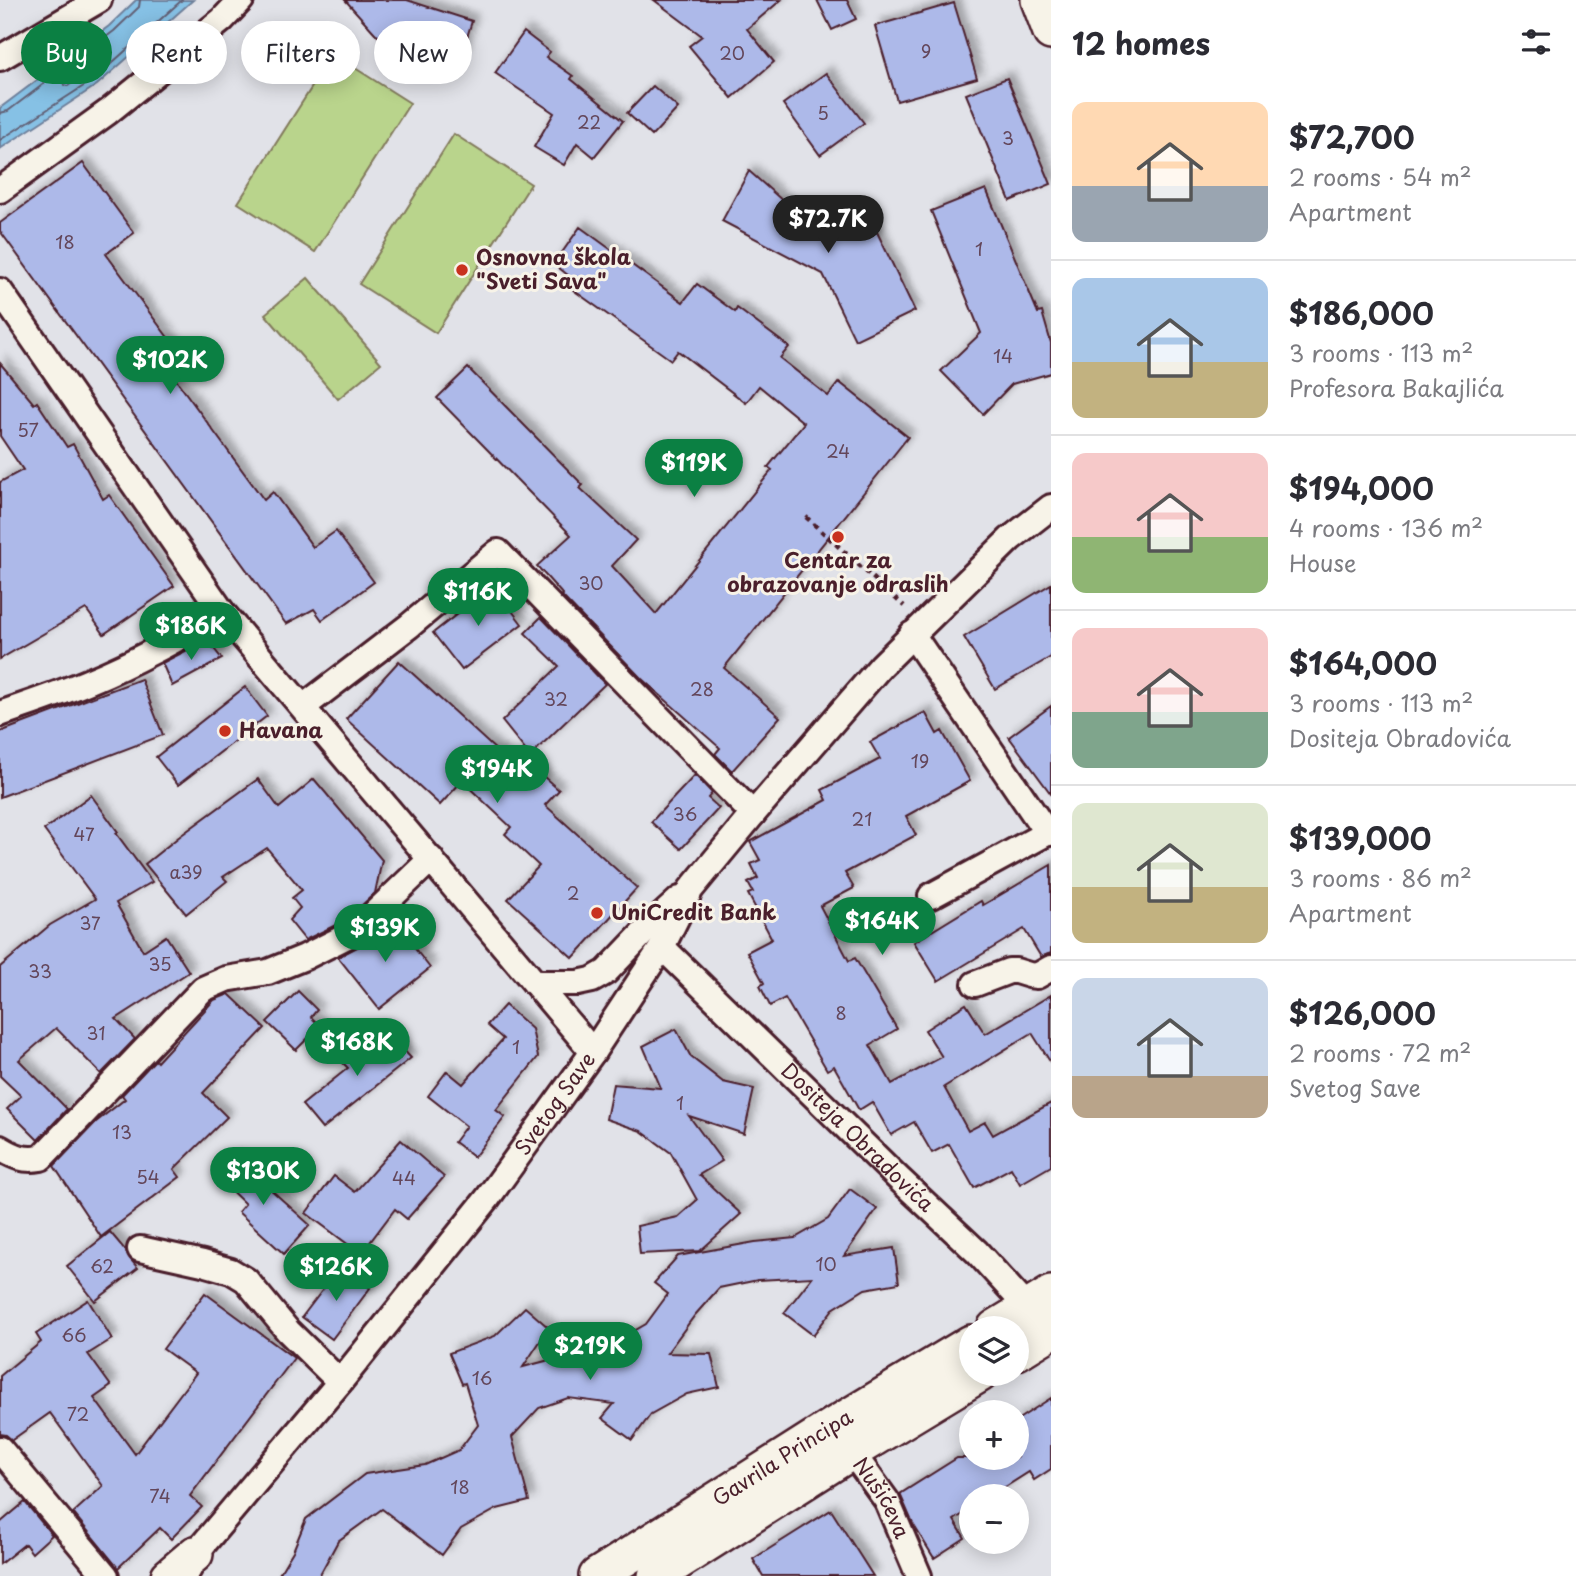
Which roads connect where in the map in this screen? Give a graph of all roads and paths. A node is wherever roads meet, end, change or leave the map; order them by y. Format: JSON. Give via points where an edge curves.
{"nodes":[{"id":1,"x":99,"y":0,"type":"edge"},
{"id":2,"x":241,"y":0,"type":"edge"},
{"id":3,"x":1039,"y":0,"type":"edge"},
{"id":4,"x":1051,"y":32,"type":"edge"},
{"id":5,"x":0,"y":58,"type":"edge"},
{"id":6,"x":0,"y":190,"type":"edge"},
{"id":7,"x":0,"y":291,"type":"edge"},
{"id":8,"x":1051,"y":507,"type":"edge"},
{"id":9,"x":806,"y":517,"type":"dead end"},
{"id":10,"x":223,"y":613,"type":"junction"},
{"id":11,"x":918,"y":628,"type":"junction"},
{"id":12,"x":303,"y":707,"type":"junction"},
{"id":13,"x":0,"y":715,"type":"edge"},
{"id":14,"x":752,"y":814,"type":"junction"},
{"id":15,"x":1049,"y":833,"type":"edge"},
{"id":16,"x":431,"y":859,"type":"junction"},
{"id":17,"x":691,"y":889,"type":"junction"},
{"id":18,"x":930,"y":896,"type":"dead end"},
{"id":19,"x":662,"y":947,"type":"junction"},
{"id":20,"x":1051,"y":968,"type":"edge"},
{"id":21,"x":535,"y":983,"type":"junction"},
{"id":22,"x":975,"y":984,"type":"dead end"},
{"id":23,"x":593,"y":1052,"type":"junction"},
{"id":24,"x":0,"y":1148,"type":"edge"},
{"id":25,"x":140,"y":1249,"type":"dead end"},
{"id":26,"x":1045,"y":1316,"type":"edge"},
{"id":27,"x":1029,"y":1337,"type":"edge"},
{"id":28,"x":959,"y":1352,"type":"edge"},
{"id":29,"x":340,"y":1382,"type":"junction"},
{"id":30,"x":959,"y":1384,"type":"edge"},
{"id":31,"x":842,"y":1439,"type":"junction"},
{"id":32,"x":0,"y":1449,"type":"edge"},
{"id":33,"x":183,"y":1569,"type":"edge"},
{"id":34,"x":106,"y":1576,"type":"edge"},
{"id":35,"x":597,"y":1576,"type":"edge"},
{"id":36,"x":656,"y":1576,"type":"edge"},
{"id":37,"x":919,"y":1576,"type":"edge"}],
"edges":[{"from":1,"to":5,"type":"street"},
{"from":2,"to":6,"type":"street","via":[[107,112]]},
{"from":3,"to":4,"type":"main road"},
{"from":7,"to":10,"type":"street"},
{"from":8,"to":11,"type":"street","name":"Svetog Save","via":[[1010,539]]},
{"from":9,"to":11,"type":"path"},
{"from":10,"to":12,"type":"street"},
{"from":10,"to":13,"type":"street","via":[[114,671]]},
{"from":11,"to":14,"type":"street","name":"Svetog Save"},
{"from":11,"to":15,"type":"street"},
{"from":12,"to":14,"type":"street","via":[[498,552]]},
{"from":12,"to":16,"type":"street"},
{"from":14,"to":17,"type":"street","name":"Svetog Save"},
{"from":15,"to":18,"type":"street"},
{"from":16,"to":21,"type":"street"},
{"from":16,"to":24,"type":"street","via":[[355,932],[268,972],[226,979],[204,989],[41,1158],[29,1160]]},
{"from":17,"to":19,"type":"street","name":"Svetog Save"},
{"from":17,"to":21,"type":"street","via":[[606,972],[578,983]]},
{"from":19,"to":23,"type":"street","name":"Svetog Save"},
{"from":19,"to":26,"type":"street","name":"Dositeja Obradovića"},
{"from":20,"to":22,"type":"street","via":[[1037,975],[1009,971]]},
{"from":21,"to":23,"type":"street"},
{"from":23,"to":29,"type":"street","name":"Svetog Save","via":[[487,1199]]},
{"from":25,"to":29,"type":"street","via":[[222,1268],[246,1280],[288,1331]]},
{"from":26,"to":27,"type":"main road"},
{"from":28,"to":31,"type":"main road","name":"Gavrila Principa"},
{"from":29,"to":33,"type":"street","name":"Svetog Save"},
{"from":30,"to":31,"type":"main road","name":"Gavrila Principa"},
{"from":31,"to":35,"type":"main road","name":"Gavrila Principa"},
{"from":31,"to":36,"type":"main road","name":"Gavrila Principa"},
{"from":31,"to":37,"type":"street","name":"Nušićeva","via":[[887,1501]]},
{"from":32,"to":34,"type":"street"}]}
